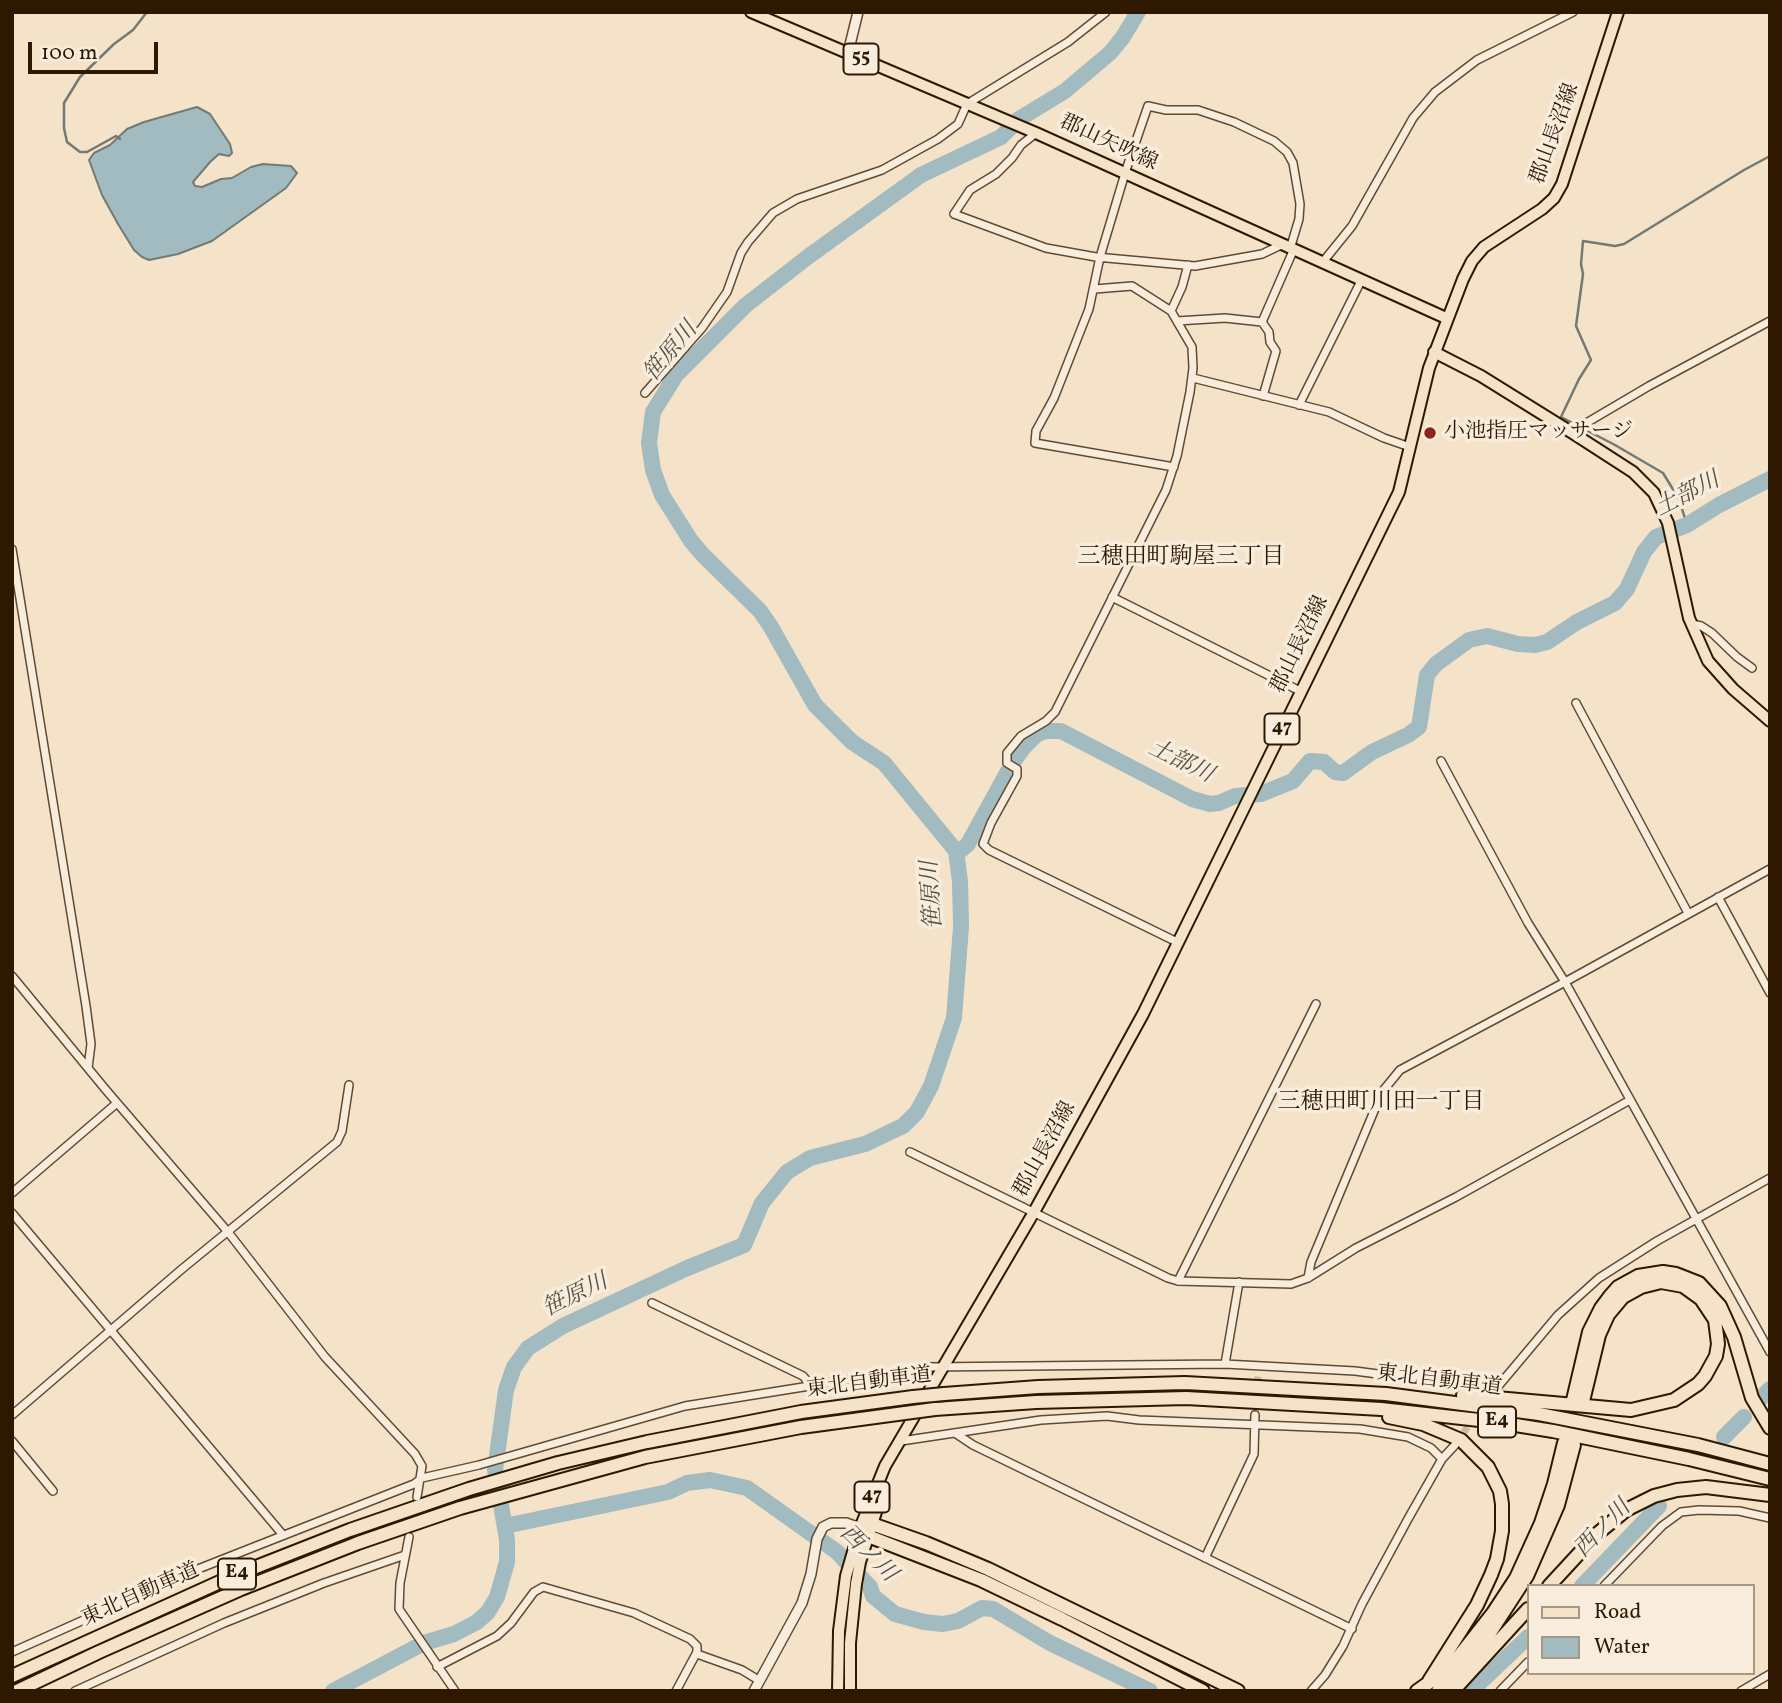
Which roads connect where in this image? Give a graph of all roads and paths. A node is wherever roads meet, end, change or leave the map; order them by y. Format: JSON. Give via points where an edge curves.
{"nodes":[{"id":1,"x":751,"y":12,"type":"edge"},
{"id":2,"x":858,"y":12,"type":"edge"},
{"id":3,"x":1106,"y":12,"type":"edge"},
{"id":4,"x":1573,"y":12,"type":"edge"},
{"id":5,"x":1618,"y":12,"type":"edge"},
{"id":6,"x":848,"y":53,"type":"junction"},
{"id":7,"x":969,"y":105,"type":"junction"},
{"id":8,"x":1034,"y":132,"type":"junction"},
{"id":9,"x":1126,"y":173,"type":"junction"},
{"id":10,"x":1288,"y":248,"type":"junction"},
{"id":11,"x":1100,"y":257,"type":"junction"},
{"id":12,"x":1322,"y":263,"type":"junction"},
{"id":13,"x":1188,"y":265,"type":"junction"},
{"id":14,"x":1361,"y":281,"type":"junction"},
{"id":15,"x":1095,"y":289,"type":"junction"},
{"id":16,"x":1171,"y":311,"type":"junction"},
{"id":17,"x":1446,"y":318,"type":"junction"},
{"id":18,"x":1177,"y":321,"type":"junction"},
{"id":19,"x":1770,"y":321,"type":"edge"},
{"id":20,"x":1262,"y":322,"type":"junction"},
{"id":21,"x":1434,"y":352,"type":"junction"},
{"id":22,"x":1193,"y":378,"type":"junction"},
{"id":23,"x":645,"y":393,"type":"dead end"},
{"id":24,"x":1263,"y":396,"type":"junction"},
{"id":25,"x":1299,"y":405,"type":"junction"},
{"id":26,"x":1571,"y":432,"type":"junction"},
{"id":27,"x":1410,"y":447,"type":"junction"},
{"id":28,"x":1174,"y":467,"type":"junction"},
{"id":29,"x":12,"y":549,"type":"edge"},
{"id":30,"x":1112,"y":597,"type":"junction"},
{"id":31,"x":1692,"y":625,"type":"junction"},
{"id":32,"x":1752,"y":668,"type":"dead end"},
{"id":33,"x":1300,"y":691,"type":"junction"},
{"id":34,"x":1576,"y":703,"type":"dead end"},
{"id":35,"x":1770,"y":721,"type":"edge"},
{"id":36,"x":1441,"y":761,"type":"dead end"},
{"id":37,"x":1770,"y":869,"type":"edge"},
{"id":38,"x":1718,"y":897,"type":"junction"},
{"id":39,"x":1688,"y":913,"type":"junction"},
{"id":40,"x":1179,"y":943,"type":"junction"},
{"id":41,"x":12,"y":976,"type":"edge"},
{"id":42,"x":1565,"y":982,"type":"junction"},
{"id":43,"x":1770,"y":993,"type":"edge"},
{"id":44,"x":1316,"y":1004,"type":"dead end"},
{"id":45,"x":88,"y":1068,"type":"junction"},
{"id":46,"x":349,"y":1085,"type":"dead end"},
{"id":47,"x":1630,"y":1100,"type":"junction"},
{"id":48,"x":117,"y":1103,"type":"junction"},
{"id":49,"x":910,"y":1152,"type":"dead end"},
{"id":50,"x":1770,"y":1178,"type":"edge"},
{"id":51,"x":12,"y":1193,"type":"edge"},
{"id":52,"x":1034,"y":1212,"type":"junction"},
{"id":53,"x":12,"y":1213,"type":"edge"},
{"id":54,"x":1697,"y":1221,"type":"junction"},
{"id":55,"x":228,"y":1232,"type":"junction"},
{"id":56,"x":1308,"y":1278,"type":"junction"},
{"id":57,"x":1178,"y":1281,"type":"junction"},
{"id":58,"x":1239,"y":1282,"type":"junction"},
{"id":59,"x":652,"y":1303,"type":"dead end"},
{"id":60,"x":111,"y":1331,"type":"junction"},
{"id":61,"x":1770,"y":1352,"type":"edge"},
{"id":62,"x":1225,"y":1364,"type":"junction"},
{"id":63,"x":1258,"y":1366,"type":"junction"},
{"id":64,"x":946,"y":1367,"type":"junction"},
{"id":65,"x":1258,"y":1376,"type":"tunnel mouth"},
{"id":66,"x":1504,"y":1378,"type":"junction"},
{"id":67,"x":811,"y":1385,"type":"junction"},
{"id":68,"x":1337,"y":1390,"type":"junction"},
{"id":69,"x":1495,"y":1391,"type":"dead end"},
{"id":70,"x":1220,"y":1399,"type":"junction"},
{"id":71,"x":12,"y":1415,"type":"edge"},
{"id":72,"x":1255,"y":1415,"type":"tunnel mouth"},
{"id":73,"x":1255,"y":1426,"type":"junction"},
{"id":74,"x":1770,"y":1428,"type":"edge"},
{"id":75,"x":955,"y":1433,"type":"junction"},
{"id":76,"x":12,"y":1441,"type":"edge"},
{"id":77,"x":901,"y":1441,"type":"junction"},
{"id":78,"x":1569,"y":1444,"type":"dead end"},
{"id":79,"x":1455,"y":1445,"type":"tunnel mouth"},
{"id":80,"x":1442,"y":1459,"type":"junction"},
{"id":81,"x":1770,"y":1464,"type":"edge"},
{"id":82,"x":422,"y":1478,"type":"junction"},
{"id":83,"x":1770,"y":1479,"type":"edge"},
{"id":84,"x":53,"y":1490,"type":"dead end"},
{"id":85,"x":1770,"y":1495,"type":"edge"},
{"id":86,"x":417,"y":1497,"type":"dead end"},
{"id":87,"x":1770,"y":1518,"type":"edge"},
{"id":88,"x":866,"y":1529,"type":"junction"},
{"id":89,"x":282,"y":1535,"type":"junction"},
{"id":90,"x":409,"y":1537,"type":"dead end"},
{"id":91,"x":405,"y":1555,"type":"junction"},
{"id":92,"x":1205,"y":1558,"type":"junction"},
{"id":93,"x":856,"y":1560,"type":"junction"},
{"id":94,"x":1551,"y":1584,"type":"edge"},
{"id":95,"x":1606,"y":1584,"type":"edge"},
{"id":96,"x":1526,"y":1611,"type":"edge"},
{"id":97,"x":1352,"y":1629,"type":"junction"},
{"id":98,"x":12,"y":1652,"type":"edge"},
{"id":99,"x":696,"y":1654,"type":"junction"},
{"id":100,"x":1526,"y":1664,"type":"edge"},
{"id":101,"x":436,"y":1665,"type":"junction"},
{"id":102,"x":1770,"y":1674,"type":"edge"},
{"id":103,"x":12,"y":1676,"type":"edge"},
{"id":104,"x":760,"y":1681,"type":"junction"},
{"id":105,"x":1434,"y":1686,"type":"edge"},
{"id":106,"x":17,"y":1691,"type":"edge"},
{"id":107,"x":75,"y":1691,"type":"edge"},
{"id":108,"x":455,"y":1691,"type":"edge"},
{"id":109,"x":676,"y":1691,"type":"edge"},
{"id":110,"x":754,"y":1691,"type":"edge"},
{"id":111,"x":838,"y":1691,"type":"edge"},
{"id":112,"x":850,"y":1691,"type":"edge"},
{"id":113,"x":1203,"y":1691,"type":"edge"},
{"id":114,"x":1238,"y":1691,"type":"edge"},
{"id":115,"x":1311,"y":1691,"type":"edge"},
{"id":116,"x":1417,"y":1691,"type":"edge"},
{"id":117,"x":1453,"y":1691,"type":"edge"},
{"id":118,"x":1500,"y":1691,"type":"edge"},
{"id":119,"x":1741,"y":1691,"type":"edge"}],
"edges":[{"from":1,"to":6,"type":"main road","name":"郡山矢吹線","number":"55"},
{"from":2,"to":6,"type":"street"},
{"from":3,"to":7,"type":"street","via":[[1069,42]]},
{"from":4,"to":12,"type":"street","via":[[1477,61],[1435,92],[1388,158],[1352,226]]},
{"from":5,"to":17,"type":"main road","name":"郡山長沼線","number":"47","via":[[1558,192],[1542,209],[1478,253]]},
{"from":6,"to":7,"type":"main road","name":"郡山矢吹線","number":"55"},
{"from":7,"to":8,"type":"main road","name":"郡山矢吹線","number":"55"},
{"from":7,"to":23,"type":"street","via":[[958,124],[882,170],[797,199],[773,213],[748,242],[727,292],[702,328]]},
{"from":8,"to":9,"type":"main road","name":"郡山矢吹線","number":"55"},
{"from":8,"to":11,"type":"street","via":[[996,174],[969,192],[954,214],[1046,248]]},
{"from":9,"to":10,"type":"main road","name":"郡山矢吹線","number":"55"},
{"from":9,"to":10,"type":"street","via":[[1148,106],[1198,110],[1234,122],[1274,141],[1291,158],[1300,214]]},
{"from":9,"to":11,"type":"street"},
{"from":10,"to":12,"type":"main road","name":"郡山矢吹線","number":"55"},
{"from":10,"to":13,"type":"street"},
{"from":10,"to":20,"type":"street"},
{"from":11,"to":13,"type":"street"},
{"from":11,"to":15,"type":"street"},
{"from":12,"to":14,"type":"main road","name":"郡山矢吹線","number":"55"},
{"from":13,"to":16,"type":"street"},
{"from":14,"to":17,"type":"main road","name":"郡山矢吹線","number":"55"},
{"from":14,"to":25,"type":"street"},
{"from":15,"to":16,"type":"street","via":[[1132,286]]},
{"from":15,"to":28,"type":"street","via":[[1035,443]]},
{"from":16,"to":18,"type":"street"},
{"from":17,"to":21,"type":"main road","name":"郡山長沼線","number":"47"},
{"from":18,"to":20,"type":"street","via":[[1225,318]]},
{"from":18,"to":22,"type":"street","via":[[1192,348]]},
{"from":19,"to":26,"type":"street"},
{"from":20,"to":24,"type":"street","via":[[1276,350]]},
{"from":21,"to":26,"type":"main road"},
{"from":21,"to":27,"type":"main road","name":"郡山長沼線","number":"47"},
{"from":22,"to":24,"type":"street"},
{"from":22,"to":28,"type":"street"},
{"from":24,"to":25,"type":"street"},
{"from":25,"to":27,"type":"street","via":[[1329,412]]},
{"from":26,"to":31,"type":"main road","via":[[1633,472],[1661,504]]},
{"from":27,"to":33,"type":"main road","name":"郡山長沼線","number":"47","via":[[1399,492]]},
{"from":28,"to":30,"type":"street"},
{"from":29,"to":45,"type":"street","via":[[92,1044]]},
{"from":30,"to":33,"type":"street"},
{"from":30,"to":40,"type":"street","via":[[1055,712],[1021,736],[1007,753],[1007,763],[1015,767],[1017,776],[984,842],[986,849]]},
{"from":31,"to":32,"type":"street","via":[[1712,633]]},
{"from":31,"to":35,"type":"main road","via":[[1708,661]]},
{"from":33,"to":40,"type":"main road","name":"郡山長沼線","number":"47"},
{"from":34,"to":39,"type":"street"},
{"from":36,"to":42,"type":"street"},
{"from":37,"to":38,"type":"street"},
{"from":38,"to":39,"type":"street"},
{"from":38,"to":43,"type":"street"},
{"from":39,"to":42,"type":"street"},
{"from":40,"to":52,"type":"main road","name":"郡山長沼線","number":"47"},
{"from":41,"to":45,"type":"street"},
{"from":42,"to":47,"type":"street"},
{"from":42,"to":56,"type":"street","via":[[1400,1070],[1390,1080]]},
{"from":44,"to":57,"type":"street"},
{"from":45,"to":48,"type":"street"},
{"from":46,"to":55,"type":"street","via":[[337,1142]]},
{"from":47,"to":54,"type":"street"},
{"from":47,"to":56,"type":"street"},
{"from":48,"to":51,"type":"street"},
{"from":48,"to":55,"type":"street"},
{"from":49,"to":52,"type":"street"},
{"from":50,"to":54,"type":"street"},
{"from":52,"to":57,"type":"street"},
{"from":52,"to":64,"type":"main road","name":"郡山長沼線","number":"47"},
{"from":53,"to":60,"type":"street"},
{"from":54,"to":61,"type":"street"},
{"from":54,"to":66,"type":"street","via":[[1599,1278],[1558,1315]]},
{"from":55,"to":60,"type":"street"},
{"from":55,"to":82,"type":"street","via":[[333,1365],[415,1454]]},
{"from":56,"to":58,"type":"street","via":[[1283,1285]]},
{"from":57,"to":58,"type":"street"},
{"from":58,"to":62,"type":"street"},
{"from":59,"to":67,"type":"street","via":[[803,1376]]},
{"from":60,"to":71,"type":"street"},
{"from":60,"to":89,"type":"street"},
{"from":62,"to":63,"type":"street"},
{"from":62,"to":64,"type":"street"},
{"from":63,"to":65,"type":"street"},
{"from":63,"to":66,"type":"street"},
{"from":64,"to":67,"type":"street"},
{"from":64,"to":77,"type":"main road","name":"郡山長沼線","number":"47"},
{"from":66,"to":69,"type":"street"},
{"from":67,"to":82,"type":"street","via":[[685,1406]]},
{"from":68,"to":74,"type":"highway","via":[[1445,1393],[1631,1410],[1661,1405],[1687,1393],[1705,1376],[1716,1356],[1717,1332],[1701,1299],[1683,1286],[1661,1282],[1632,1290],[1608,1315],[1578,1400],[1589,1332],[1601,1308],[1618,1287],[1638,1276],[1662,1272],[1699,1283],[1720,1306],[1752,1398]]},
{"from":68,"to":81,"type":"highway","name":"東北自動車道","number":"E4","via":[[1539,1414]]},
{"from":68,"to":103,"type":"highway","name":"東北自動車道","number":"E4","bridge":true,"via":[[1185,1383],[944,1394],[746,1421],[647,1442],[468,1489],[350,1530],[233,1576]]},
{"from":70,"to":83,"type":"highway","name":"東北自動車道","number":"E4","via":[[1497,1422],[1632,1446]]},
{"from":70,"to":105,"type":"highway","via":[[1423,1424],[1461,1440],[1488,1467],[1502,1504],[1497,1559]]},
{"from":70,"to":106,"type":"highway","name":"東北自動車道","number":"E4","bridge":true,"via":[[1120,1399],[935,1409],[645,1457],[460,1508],[358,1543],[241,1589]]},
{"from":72,"to":73,"type":"street"},
{"from":73,"to":75,"type":"street","via":[[1076,1416]]},
{"from":73,"to":80,"type":"street","via":[[1398,1434],[1431,1448]]},
{"from":73,"to":92,"type":"street","via":[[1254,1454]]},
{"from":75,"to":77,"type":"street"},
{"from":75,"to":92,"type":"street","via":[[973,1446]]},
{"from":76,"to":84,"type":"street"},
{"from":77,"to":88,"type":"main road","name":"郡山長沼線","number":"47","via":[[885,1466]]},
{"from":78,"to":105,"type":"highway","via":[[1516,1578]]},
{"from":79,"to":80,"type":"street"},
{"from":80,"to":97,"type":"street"},
{"from":82,"to":86,"type":"street"},
{"from":82,"to":89,"type":"street"},
{"from":85,"to":94,"type":"highway","via":[[1706,1487],[1654,1496],[1626,1510],[1597,1534]]},
{"from":87,"to":95,"type":"street","via":[[1739,1511],[1681,1513],[1662,1525]]},
{"from":88,"to":93,"type":"main road","name":"郡山長沼線","number":"47"},
{"from":88,"to":104,"type":"street","via":[[846,1523],[822,1527],[802,1603]]},
{"from":88,"to":113,"type":"highway","via":[[981,1580]]},
{"from":88,"to":114,"type":"highway","via":[[926,1543],[1001,1575]]},
{"from":89,"to":98,"type":"street"},
{"from":90,"to":91,"type":"street"},
{"from":91,"to":101,"type":"street","via":[[399,1609]]},
{"from":91,"to":107,"type":"street","via":[[224,1623]]},
{"from":92,"to":97,"type":"street"},
{"from":93,"to":111,"type":"main road","name":"郡山長沼線","number":"47","via":[[846,1576]]},
{"from":93,"to":112,"type":"main road","name":"郡山長沼線","number":"47"},
{"from":96,"to":117,"type":"highway"},
{"from":97,"to":115,"type":"street"},
{"from":99,"to":101,"type":"street","via":[[697,1646],[690,1639],[634,1613],[543,1587],[534,1591],[497,1636]]},
{"from":99,"to":104,"type":"street"},
{"from":99,"to":109,"type":"street"},
{"from":100,"to":118,"type":"street"},
{"from":101,"to":108,"type":"street"},
{"from":102,"to":119,"type":"street"},
{"from":104,"to":110,"type":"street"},
{"from":105,"to":116,"type":"highway"}]}
